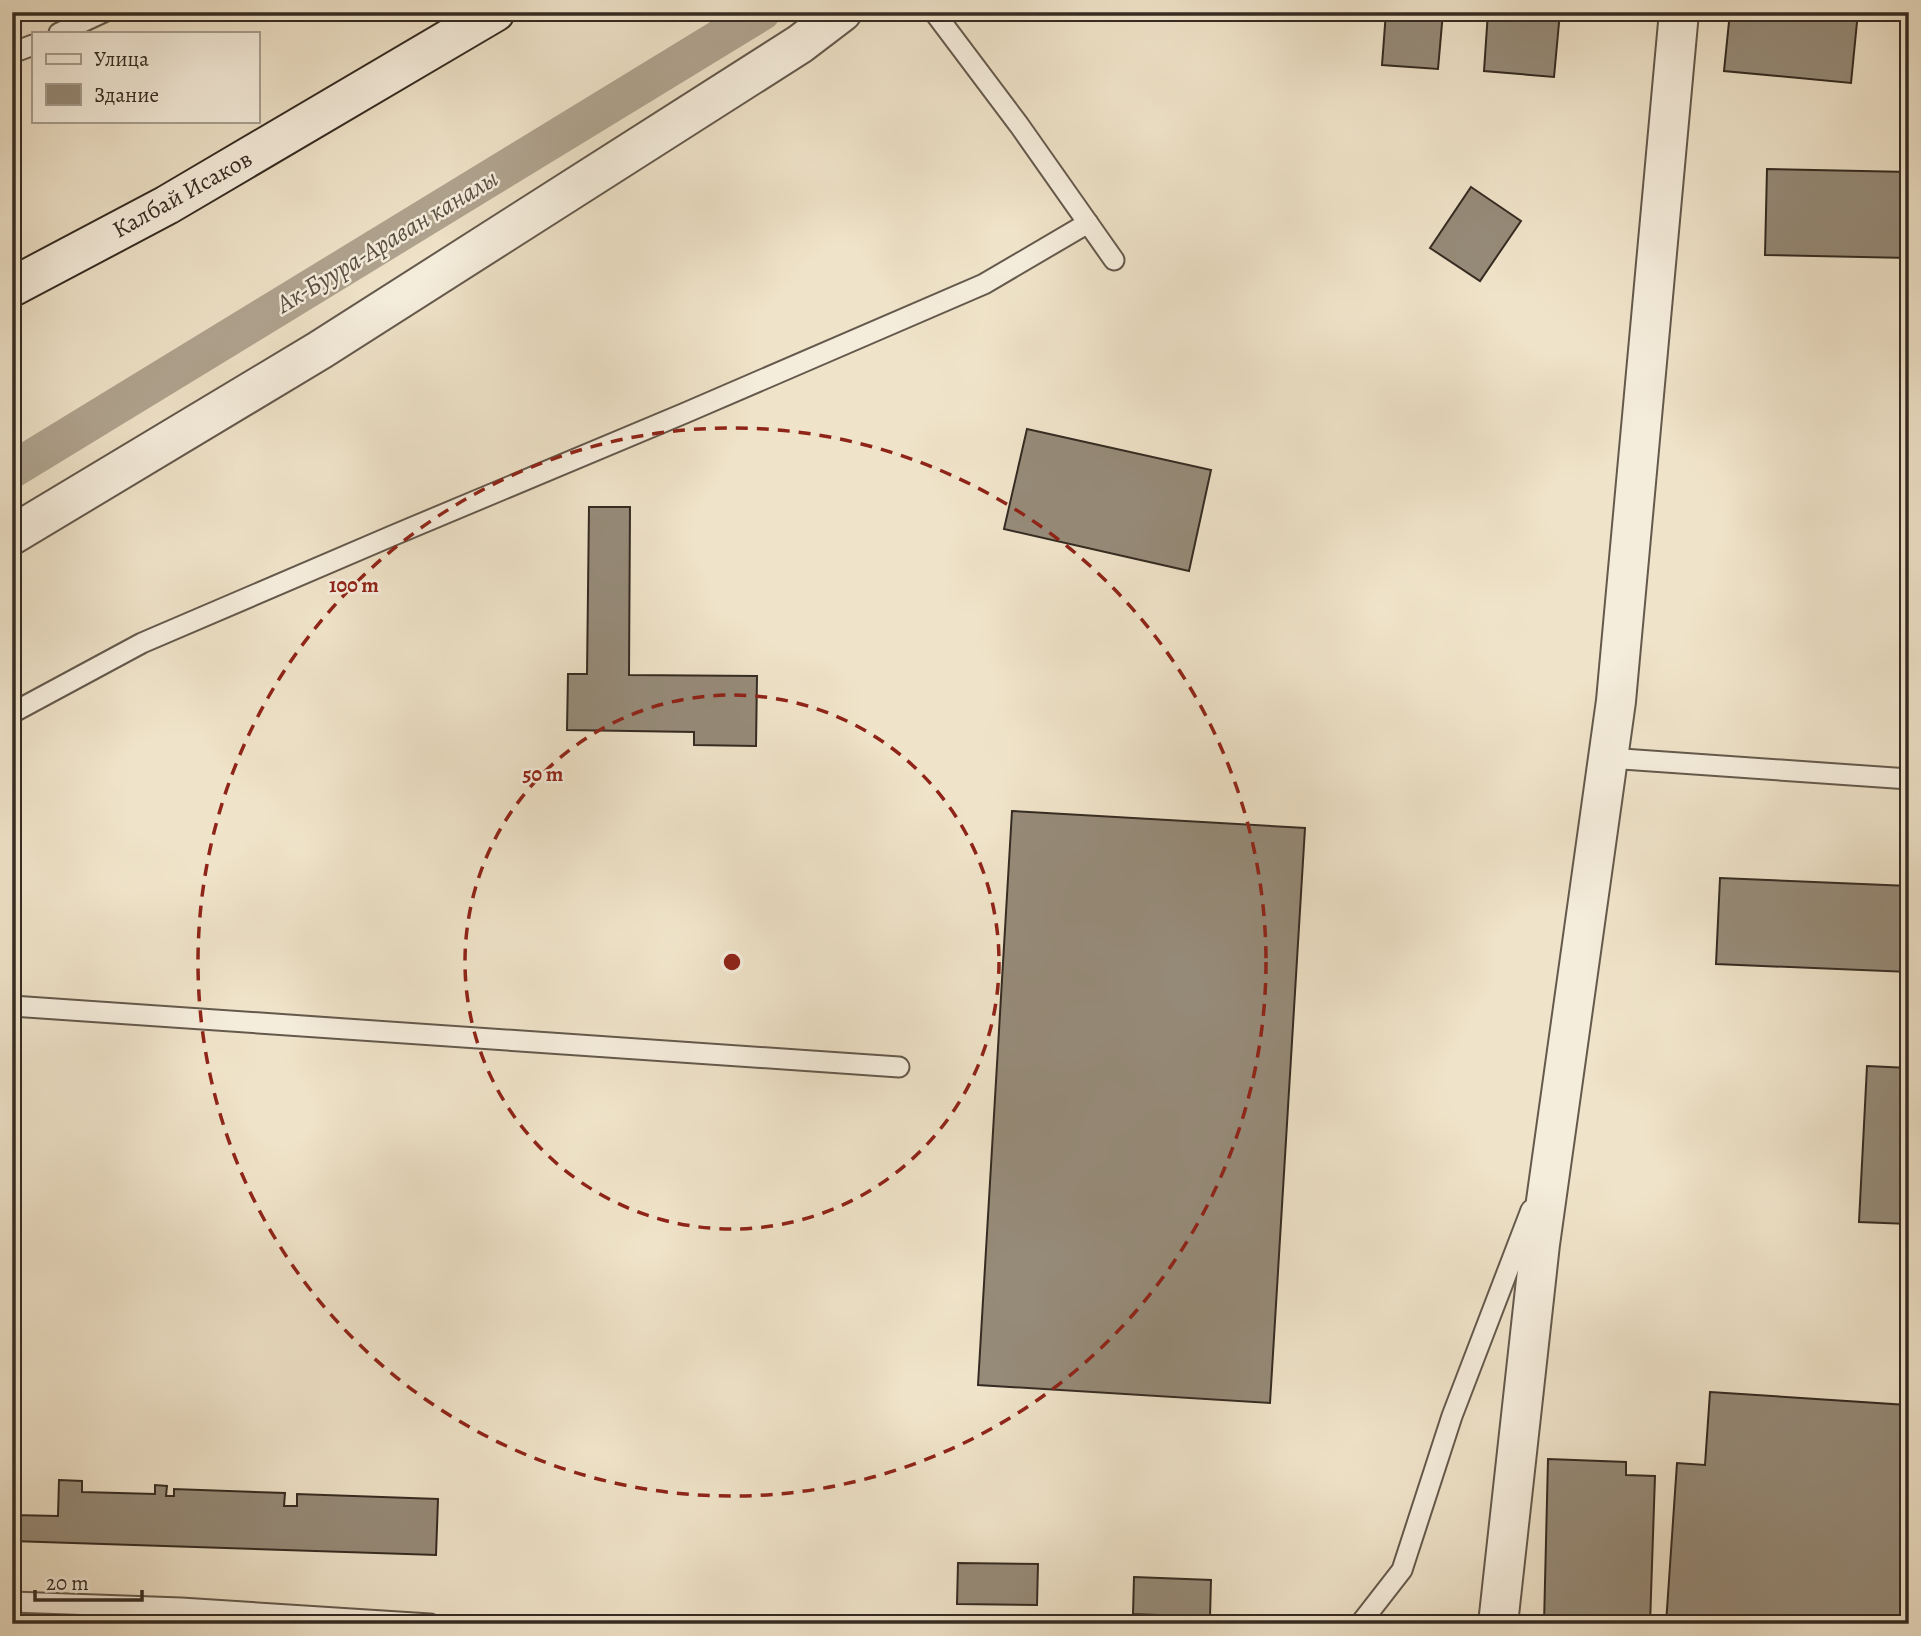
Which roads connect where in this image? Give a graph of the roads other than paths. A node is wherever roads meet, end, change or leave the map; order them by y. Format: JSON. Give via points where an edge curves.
{"nodes":[{"id":1,"x":104,"y":12,"type":"edge"},
{"id":2,"x":495,"y":12,"type":"edge"},
{"id":3,"x":842,"y":12,"type":"edge"},
{"id":4,"x":934,"y":12,"type":"edge"},
{"id":5,"x":1679,"y":12,"type":"edge"},
{"id":6,"x":61,"y":32,"type":"edge"},
{"id":7,"x":32,"y":45,"type":"edge"},
{"id":8,"x":12,"y":53,"type":"edge"},
{"id":9,"x":1088,"y":223,"type":"junction"},
{"id":10,"x":1114,"y":260,"type":"dead end"},
{"id":11,"x":12,"y":287,"type":"edge"},
{"id":12,"x":12,"y":535,"type":"edge"},
{"id":13,"x":12,"y":713,"type":"edge"},
{"id":14,"x":1608,"y":758,"type":"junction"},
{"id":15,"x":1909,"y":779,"type":"edge"},
{"id":16,"x":12,"y":1006,"type":"edge"},
{"id":17,"x":899,"y":1067,"type":"dead end"},
{"id":18,"x":1553,"y":1153,"type":"junction"},
{"id":19,"x":12,"y":1602,"type":"edge"},
{"id":20,"x":430,"y":1624,"type":"edge"},
{"id":21,"x":1360,"y":1624,"type":"edge"},
{"id":22,"x":1498,"y":1624,"type":"edge"}],
"edges":[{"from":1,"to":6,"type":"lane"},
{"from":2,"to":11,"type":"street","name":"Калбай Исаков","via":[[167,205]]},
{"from":3,"to":12,"type":"street","via":[[800,44],[331,343]]},
{"from":4,"to":9,"type":"lane"},
{"from":5,"to":14,"type":"street"},
{"from":7,"to":8,"type":"lane"},
{"from":9,"to":10,"type":"lane"},
{"from":9,"to":13,"type":"lane","via":[[984,284],[142,643]]},
{"from":14,"to":15,"type":"lane"},
{"from":14,"to":18,"type":"street"},
{"from":16,"to":17,"type":"lane"},
{"from":18,"to":21,"type":"lane","via":[[1452,1416],[1402,1570]]},
{"from":18,"to":22,"type":"street"},
{"from":19,"to":20,"type":"lane"}]}
